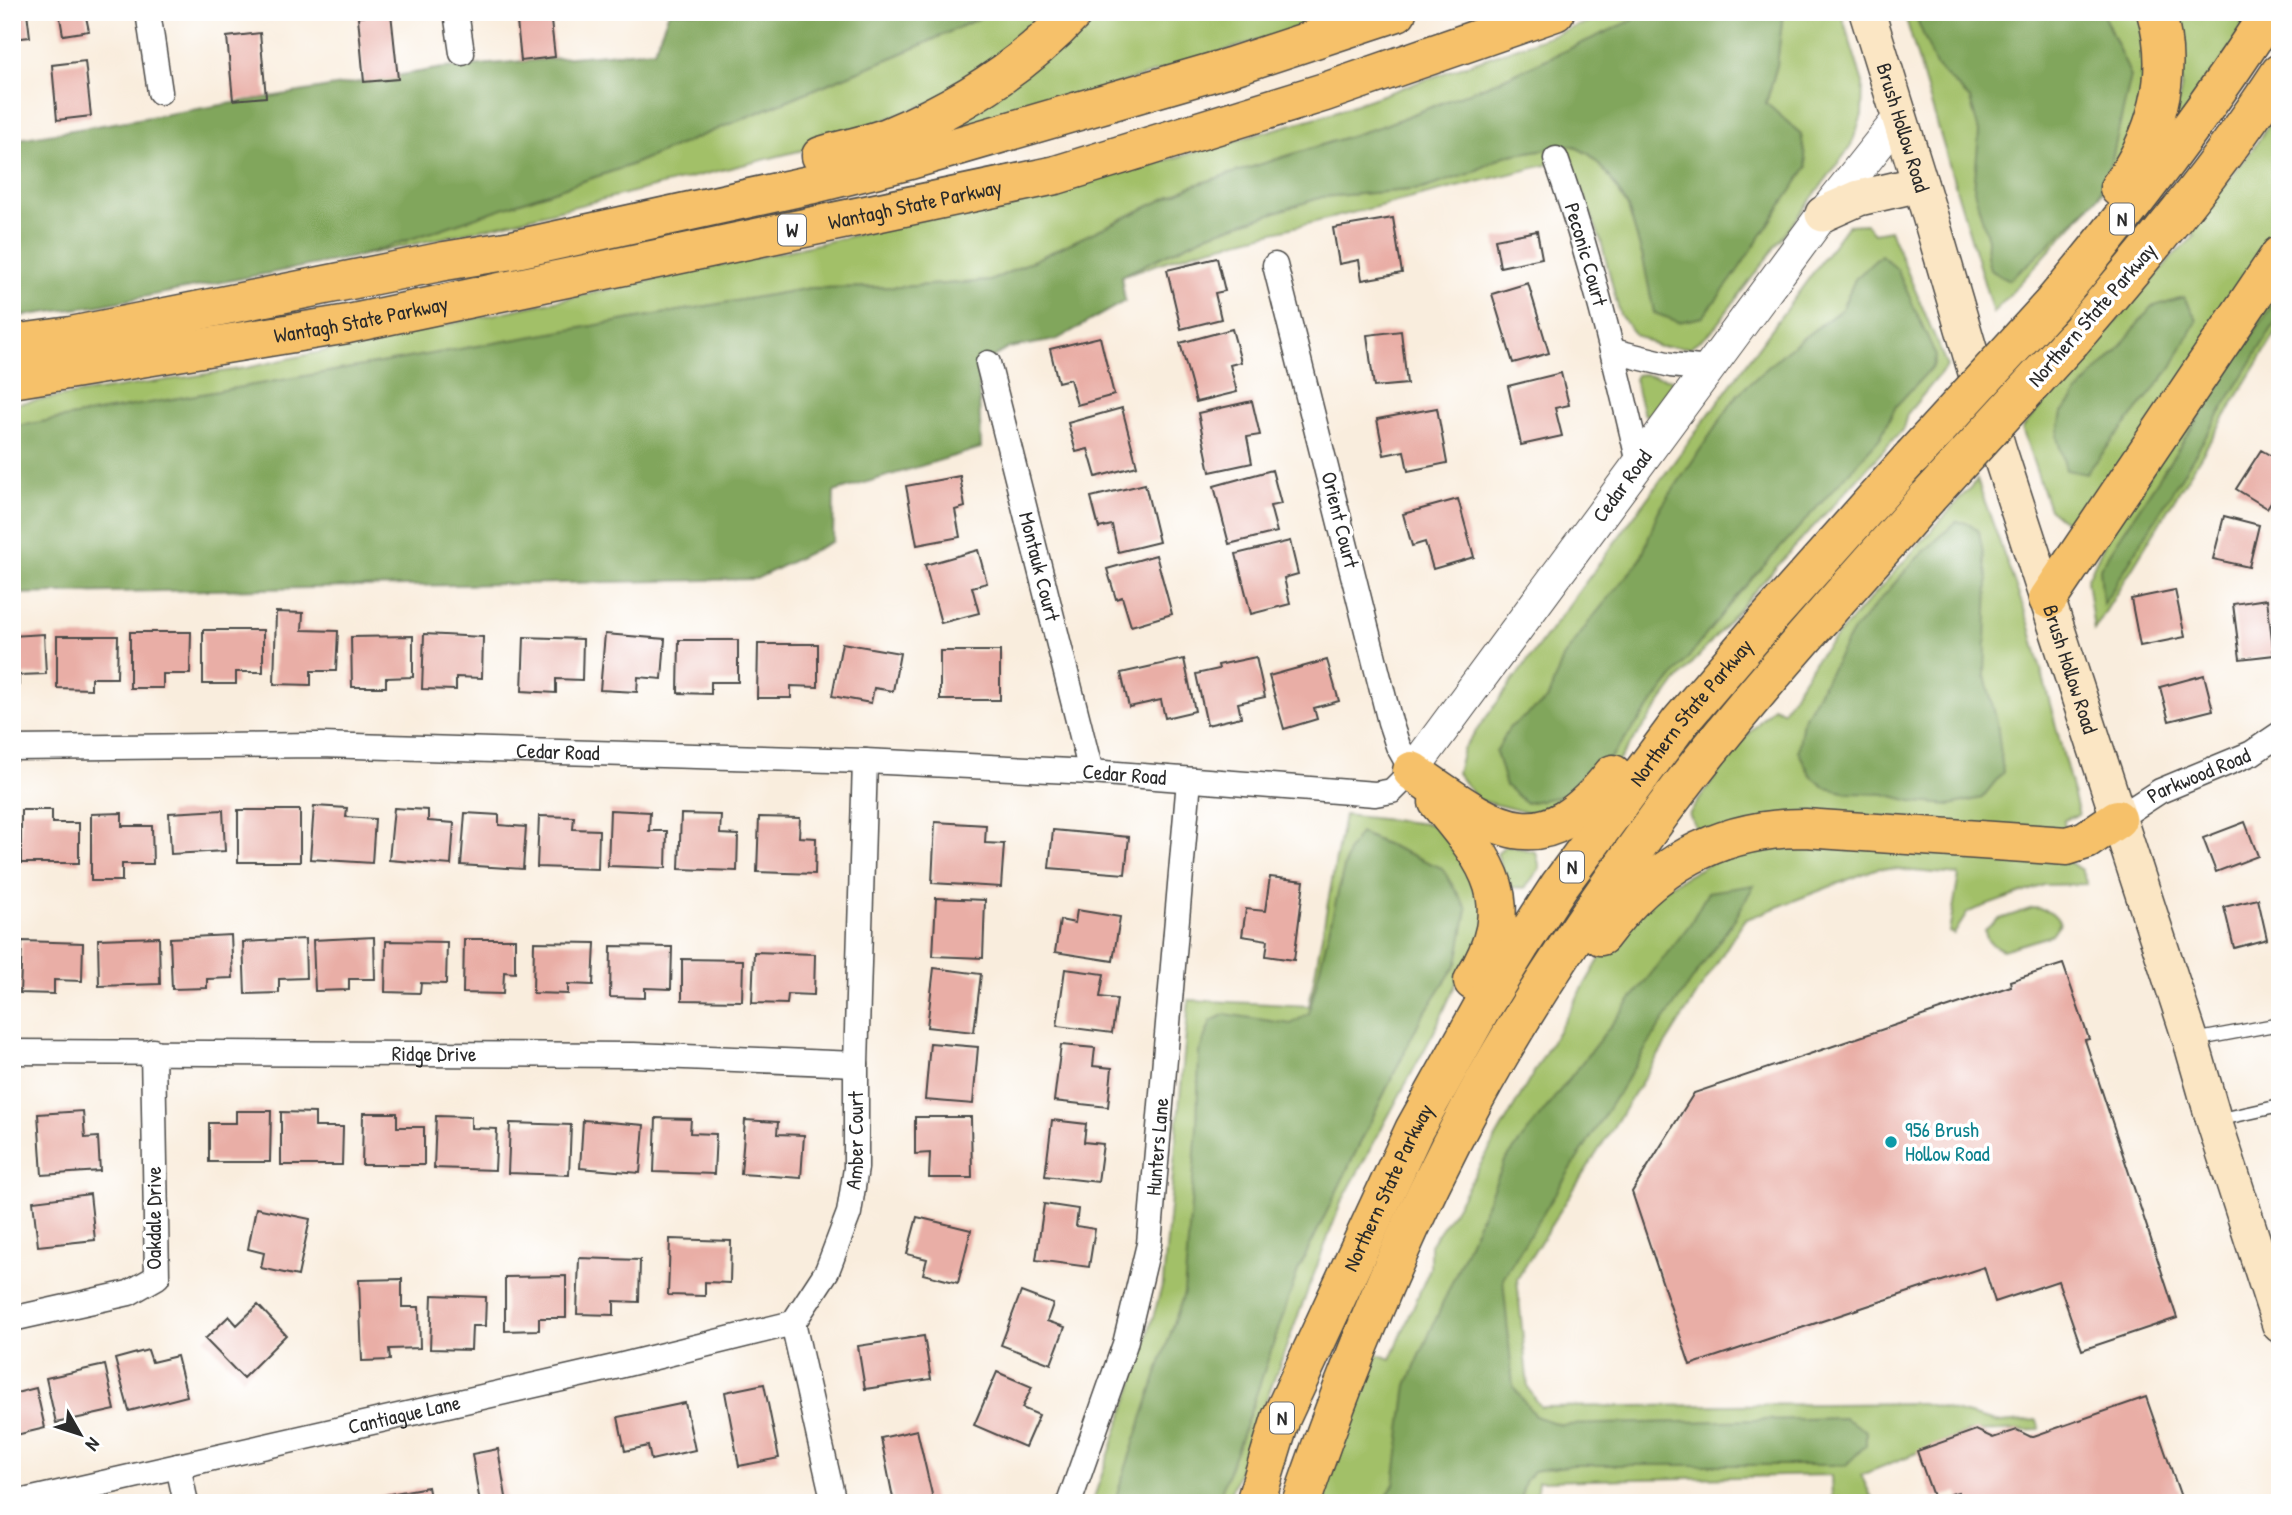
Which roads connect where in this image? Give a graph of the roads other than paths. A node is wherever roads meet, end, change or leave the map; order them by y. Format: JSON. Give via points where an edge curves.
{"nodes":[{"id":1,"x":148,"y":12,"type":"edge"},
{"id":2,"x":456,"y":12,"type":"edge"},
{"id":3,"x":1074,"y":12,"type":"edge"},
{"id":4,"x":1397,"y":12,"type":"edge"},
{"id":5,"x":1555,"y":12,"type":"edge"},
{"id":6,"x":1867,"y":12,"type":"edge"},
{"id":7,"x":2156,"y":12,"type":"edge"},
{"id":8,"x":2270,"y":12,"type":"edge"},
{"id":9,"x":462,"y":53,"type":"dead end"},
{"id":10,"x":2280,"y":73,"type":"edge"},
{"id":11,"x":160,"y":92,"type":"dead end"},
{"id":12,"x":1900,"y":117,"type":"junction"},
{"id":13,"x":1556,"y":159,"type":"dead end"},
{"id":14,"x":1920,"y":184,"type":"junction"},
{"id":15,"x":1823,"y":214,"type":"junction"},
{"id":16,"x":512,"y":250,"type":"junction"},
{"id":17,"x":2280,"y":255,"type":"edge"},
{"id":18,"x":1275,"y":265,"type":"dead end"},
{"id":19,"x":2053,"y":303,"type":"junction"},
{"id":20,"x":12,"y":344,"type":"edge"},
{"id":21,"x":1613,"y":351,"type":"junction"},
{"id":22,"x":988,"y":363,"type":"dead end"},
{"id":23,"x":1709,"y":369,"type":"junction"},
{"id":24,"x":12,"y":379,"type":"edge"},
{"id":25,"x":1639,"y":463,"type":"junction"},
{"id":26,"x":2048,"y":598,"type":"junction"},
{"id":27,"x":1762,"y":626,"type":"junction"},
{"id":28,"x":2280,"y":734,"type":"edge"},
{"id":29,"x":12,"y":748,"type":"edge"},
{"id":30,"x":865,"y":761,"type":"junction"},
{"id":31,"x":1412,"y":771,"type":"junction"},
{"id":32,"x":1091,"y":772,"type":"junction"},
{"id":33,"x":1189,"y":780,"type":"junction"},
{"id":34,"x":2117,"y":819,"type":"junction"},
{"id":35,"x":2280,"y":1024,"type":"edge"},
{"id":36,"x":1507,"y":1041,"type":"junction"},
{"id":37,"x":2191,"y":1041,"type":"junction"},
{"id":38,"x":153,"y":1051,"type":"junction"},
{"id":39,"x":12,"y":1052,"type":"edge"},
{"id":40,"x":856,"y":1064,"type":"junction"},
{"id":41,"x":2280,"y":1106,"type":"edge"},
{"id":42,"x":2214,"y":1121,"type":"junction"},
{"id":43,"x":1414,"y":1130,"type":"junction"},
{"id":44,"x":12,"y":1319,"type":"edge"},
{"id":45,"x":793,"y":1324,"type":"junction"},
{"id":46,"x":2280,"y":1325,"type":"edge"},
{"id":47,"x":178,"y":1466,"type":"junction"},
{"id":48,"x":15,"y":1503,"type":"edge"},
{"id":49,"x":186,"y":1503,"type":"edge"},
{"id":50,"x":834,"y":1503,"type":"edge"},
{"id":51,"x":1069,"y":1503,"type":"edge"},
{"id":52,"x":1255,"y":1503,"type":"edge"},
{"id":53,"x":1301,"y":1503,"type":"edge"}],
"edges":[{"from":1,"to":11,"type":"street"},
{"from":2,"to":9,"type":"street"},
{"from":3,"to":16,"type":"highway","via":[[1022,61],[940,113],[886,138],[690,192]]},
{"from":4,"to":16,"type":"highway","name":"Wantagh State Parkway","number":"W","via":[[1230,67],[910,160]]},
{"from":5,"to":24,"type":"highway","name":"Wantagh State Parkway","number":"W","via":[[1325,92],[1056,174],[348,324]]},
{"from":6,"to":12,"type":"main road","name":"Brush Hollow Road"},
{"from":7,"to":19,"type":"highway","via":[[2164,66],[2155,122],[2139,159]]},
{"from":8,"to":19,"type":"highway","name":"Northern State Parkway","number":"N","via":[[2163,167]]},
{"from":10,"to":36,"type":"highway","name":"Northern State Parkway","number":"N","bridge":true,"via":[[2154,245],[1928,496],[1666,807]]},
{"from":12,"to":14,"type":"main road","name":"Brush Hollow Road"},
{"from":12,"to":15,"type":"street","name":"Cedar Road"},
{"from":13,"to":21,"type":"street","name":"Peconic Court"},
{"from":14,"to":15,"type":"main road","via":[[1859,198]]},
{"from":14,"to":26,"type":"main road","name":"Brush Hollow Road"},
{"from":15,"to":23,"type":"street","name":"Cedar Road"},
{"from":16,"to":20,"type":"highway","name":"Wantagh State Parkway","number":"W","via":[[71,337]]},
{"from":17,"to":26,"type":"highway"},
{"from":18,"to":31,"type":"street","name":"Orient Court","via":[[1390,722]]},
{"from":19,"to":27,"type":"highway","name":"Northern State Parkway","number":"N","bridge":true},
{"from":21,"to":23,"type":"street"},
{"from":21,"to":25,"type":"street","name":"Peconic Court"},
{"from":22,"to":32,"type":"street","name":"Montauk Court"},
{"from":23,"to":25,"type":"street","name":"Cedar Road"},
{"from":25,"to":31,"type":"street","name":"Cedar Road"},
{"from":26,"to":34,"type":"main road","name":"Brush Hollow Road"},
{"from":27,"to":31,"type":"highway","via":[[1630,752],[1579,813],[1565,821],[1532,830],[1496,825]]},
{"from":27,"to":43,"type":"highway","name":"Northern State Parkway","number":"N","via":[[1646,766],[1559,886],[1483,1006]]},
{"from":28,"to":34,"type":"street","name":"Parkwood Road","via":[[2252,753],[2160,791]]},
{"from":29,"to":30,"type":"street","name":"Cedar Road","via":[[320,745]]},
{"from":30,"to":32,"type":"street","name":"Cedar Road"},
{"from":30,"to":40,"type":"street","name":"Amber Court"},
{"from":31,"to":33,"type":"street","name":"Cedar Road","via":[[1392,791],[1375,794]]},
{"from":31,"to":43,"type":"highway","via":[[1484,862],[1494,887],[1497,916],[1489,953],[1459,1005]]},
{"from":32,"to":33,"type":"street","name":"Cedar Road"},
{"from":33,"to":51,"type":"street","name":"Hunters Lane","via":[[1149,1244],[1125,1344]]},
{"from":34,"to":36,"type":"highway","via":[[2086,840],[2067,846],[1805,828],[1761,831],[1719,841],[1680,861],[1634,897]]},
{"from":34,"to":37,"type":"main road","name":"Brush Hollow Road"},
{"from":35,"to":37,"type":"lane"},
{"from":36,"to":53,"type":"highway","name":"Northern State Parkway","number":"N","via":[[1410,1225],[1334,1406]]},
{"from":37,"to":42,"type":"main road","name":"Brush Hollow Road"},
{"from":38,"to":39,"type":"street","name":"Ridge Drive"},
{"from":38,"to":40,"type":"street","name":"Ridge Drive","via":[[634,1055]]},
{"from":38,"to":44,"type":"street","name":"Oakdale Drive","via":[[158,1278],[129,1293]]},
{"from":40,"to":45,"type":"street","name":"Amber Court","via":[[856,1168],[849,1213],[827,1271]]},
{"from":41,"to":42,"type":"lane"},
{"from":42,"to":46,"type":"main road","name":"Brush Hollow Road"},
{"from":43,"to":52,"type":"highway","name":"Northern State Parkway","number":"N","via":[[1281,1418]]},
{"from":45,"to":47,"type":"street","name":"Cantiague Lane"},
{"from":45,"to":50,"type":"street"},
{"from":47,"to":48,"type":"street","name":"Cantiague Lane"},
{"from":47,"to":49,"type":"street"}]}
